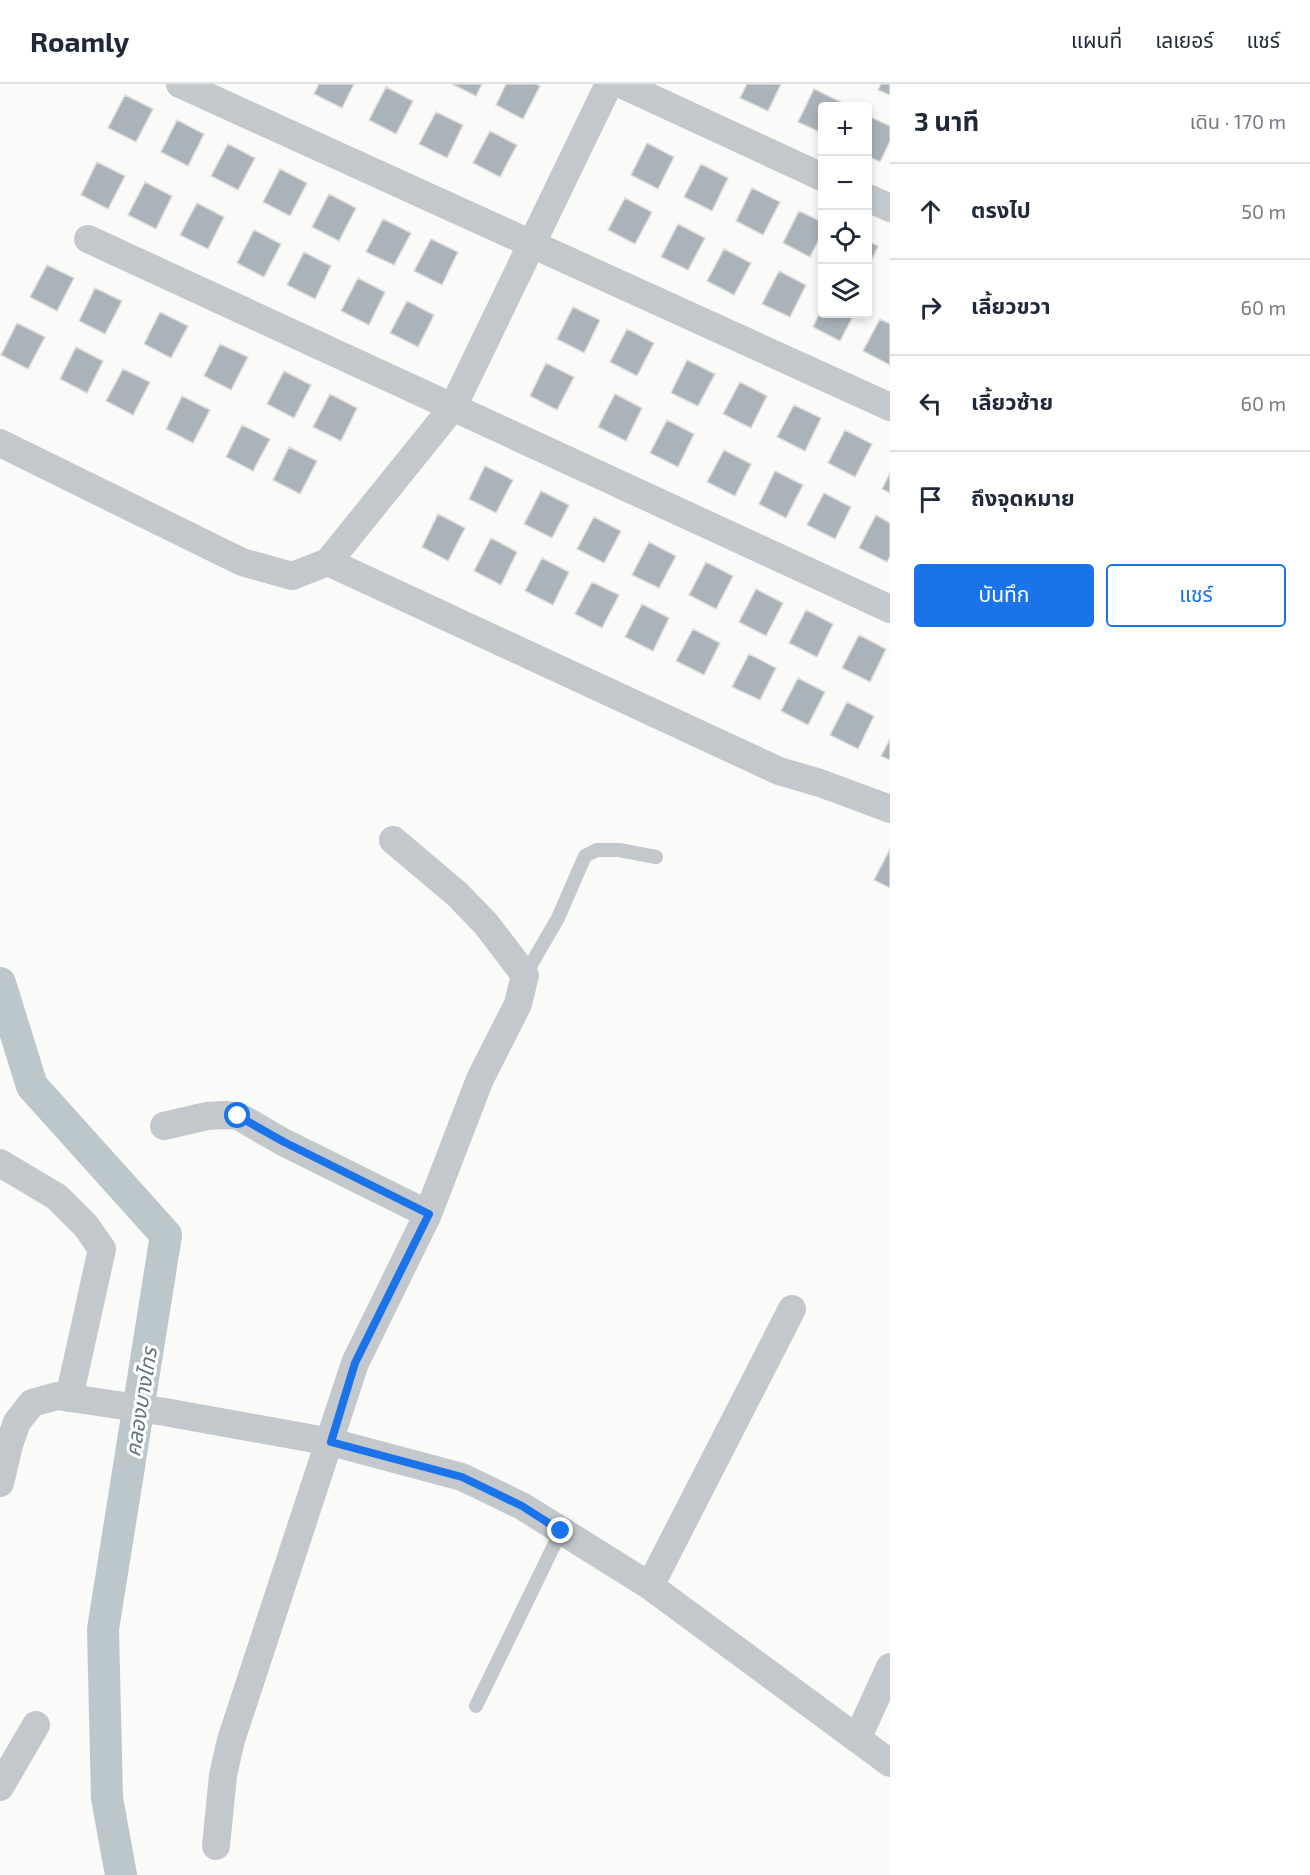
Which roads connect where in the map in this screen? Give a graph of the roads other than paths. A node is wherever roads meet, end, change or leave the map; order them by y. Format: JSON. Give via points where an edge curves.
{"nodes":[{"id":1,"x":180,"y":84,"type":"edge"},
{"id":2,"x":609,"y":84,"type":"edge"},
{"id":3,"x":621,"y":84,"type":"edge"},
{"id":4,"x":818,"y":175,"type":"edge"},
{"id":5,"x":872,"y":200,"type":"edge"},
{"id":6,"x":890,"y":208,"type":"edge"},
{"id":7,"x":88,"y":239,"type":"dead end"},
{"id":8,"x":532,"y":244,"type":"junction"},
{"id":9,"x":453,"y":407,"type":"junction"},
{"id":10,"x":890,"y":407,"type":"edge"},
{"id":11,"x":0,"y":443,"type":"edge"},
{"id":12,"x":328,"y":562,"type":"junction"},
{"id":13,"x":890,"y":609,"type":"edge"},
{"id":14,"x":890,"y":808,"type":"edge"},
{"id":15,"x":393,"y":840,"type":"dead end"},
{"id":16,"x":656,"y":857,"type":"dead end"},
{"id":17,"x":525,"y":975,"type":"junction"},
{"id":18,"x":164,"y":1126,"type":"dead end"},
{"id":19,"x":0,"y":1163,"type":"edge"},
{"id":20,"x":429,"y":1214,"type":"junction"},
{"id":21,"x":792,"y":1309,"type":"dead end"},
{"id":22,"x":79,"y":1400,"type":"junction"},
{"id":23,"x":331,"y":1442,"type":"junction"},
{"id":24,"x":0,"y":1482,"type":"edge"},
{"id":25,"x":561,"y":1531,"type":"junction"},
{"id":26,"x":650,"y":1586,"type":"junction"},
{"id":27,"x":890,"y":1667,"type":"edge"},
{"id":28,"x":476,"y":1706,"type":"dead end"},
{"id":29,"x":36,"y":1725,"type":"dead end"},
{"id":30,"x":856,"y":1739,"type":"junction"},
{"id":31,"x":890,"y":1763,"type":"edge"},
{"id":32,"x":0,"y":1786,"type":"edge"},
{"id":33,"x":216,"y":1846,"type":"dead end"}],
"edges":[{"from":1,"to":8,"type":"street"},
{"from":2,"to":8,"type":"street"},
{"from":3,"to":4,"type":"street"},
{"from":5,"to":6,"type":"street"},
{"from":7,"to":9,"type":"street"},
{"from":8,"to":9,"type":"street"},
{"from":8,"to":10,"type":"street"},
{"from":9,"to":12,"type":"street"},
{"from":9,"to":13,"type":"street"},
{"from":11,"to":12,"type":"street","via":[[242,562],[292,576]]},
{"from":12,"to":14,"type":"street","via":[[779,771]]},
{"from":15,"to":17,"type":"street","via":[[457,894]]},
{"from":16,"to":17,"type":"lane","via":[[619,850],[597,850],[585,856],[558,918]]},
{"from":17,"to":20,"type":"street","via":[[518,1004],[480,1079]]},
{"from":18,"to":20,"type":"street","via":[[207,1116],[238,1116]]},
{"from":19,"to":22,"type":"street","via":[[57,1197],[102,1249]]},
{"from":20,"to":23,"type":"street","via":[[355,1363]]},
{"from":21,"to":26,"type":"street"},
{"from":22,"to":23,"type":"street"},
{"from":22,"to":24,"type":"street","via":[[57,1396],[32,1403],[17,1422]]},
{"from":23,"to":25,"type":"street","via":[[462,1477],[522,1506]]},
{"from":23,"to":33,"type":"street","via":[[231,1740],[223,1775]]},
{"from":25,"to":26,"type":"street"},
{"from":25,"to":28,"type":"lane"},
{"from":26,"to":30,"type":"street"},
{"from":27,"to":30,"type":"street"},
{"from":29,"to":32,"type":"street"},
{"from":30,"to":31,"type":"street"}]}
